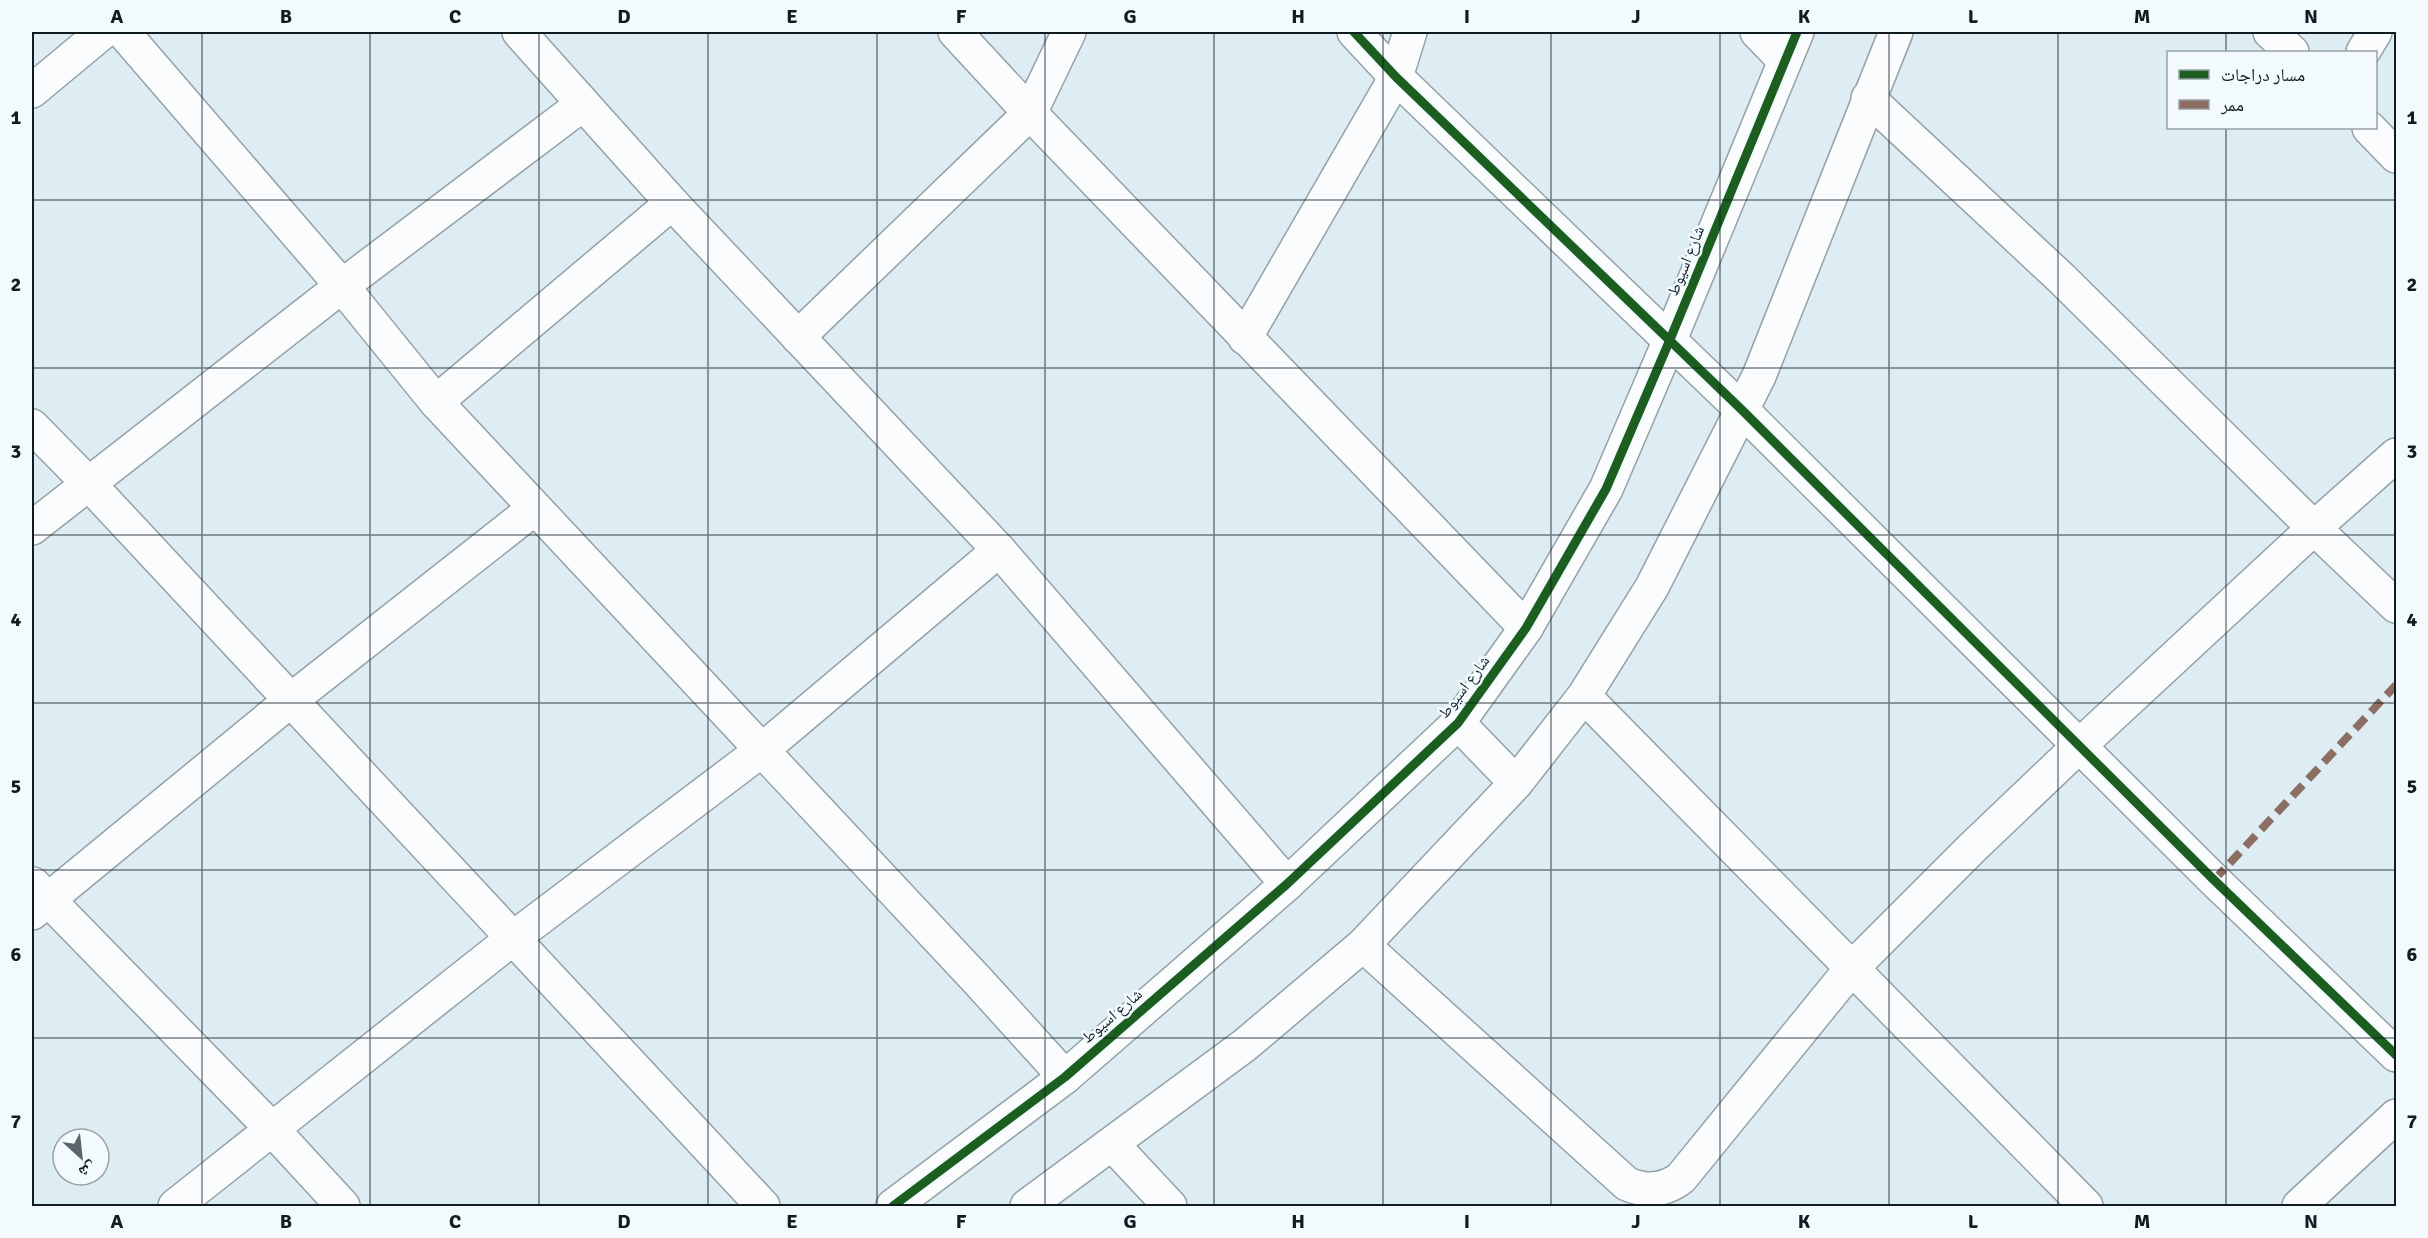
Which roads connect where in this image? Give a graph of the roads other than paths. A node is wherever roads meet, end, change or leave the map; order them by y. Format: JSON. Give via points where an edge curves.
{"nodes":[{"id":1,"x":103,"y":32,"type":"edge"},
{"id":2,"x":123,"y":32,"type":"edge"},
{"id":3,"x":519,"y":32,"type":"edge"},
{"id":4,"x":955,"y":32,"type":"edge"},
{"id":5,"x":1069,"y":32,"type":"edge"},
{"id":6,"x":1354,"y":32,"type":"edge"},
{"id":7,"x":1410,"y":32,"type":"edge"},
{"id":8,"x":1758,"y":32,"type":"edge"},
{"id":9,"x":1797,"y":32,"type":"edge"},
{"id":10,"x":1896,"y":32,"type":"edge"},
{"id":11,"x":2270,"y":32,"type":"edge"},
{"id":12,"x":2375,"y":32,"type":"edge"},
{"id":13,"x":2291,"y":51,"type":"edge"},
{"id":14,"x":2363,"y":51,"type":"edge"},
{"id":15,"x":1785,"y":61,"type":"junction"},
{"id":16,"x":1396,"y":77,"type":"junction"},
{"id":17,"x":32,"y":91,"type":"edge"},
{"id":18,"x":1868,"y":98,"type":"junction"},
{"id":19,"x":583,"y":104,"type":"junction"},
{"id":20,"x":1030,"y":114,"type":"junction"},
{"id":21,"x":2370,"y":129,"type":"edge"},
{"id":22,"x":2397,"y":156,"type":"edge"},
{"id":23,"x":672,"y":202,"type":"junction"},
{"id":24,"x":342,"y":286,"type":"junction"},
{"id":25,"x":798,"y":338,"type":"junction"},
{"id":26,"x":1245,"y":339,"type":"junction"},
{"id":27,"x":1669,"y":342,"type":"junction"},
{"id":28,"x":436,"y":402,"type":"junction"},
{"id":29,"x":1742,"y":410,"type":"junction"},
{"id":30,"x":32,"y":426,"type":"edge"},
{"id":31,"x":2397,"y":455,"type":"edge"},
{"id":32,"x":89,"y":484,"type":"junction"},
{"id":33,"x":535,"y":508,"type":"junction"},
{"id":34,"x":32,"y":528,"type":"edge"},
{"id":35,"x":2314,"y":528,"type":"junction"},
{"id":36,"x":999,"y":550,"type":"junction"},
{"id":37,"x":2397,"y":606,"type":"edge"},
{"id":38,"x":1526,"y":628,"type":"junction"},
{"id":39,"x":1584,"y":696,"type":"junction"},
{"id":40,"x":291,"y":700,"type":"junction"},
{"id":41,"x":1458,"y":723,"type":"junction"},
{"id":42,"x":2079,"y":746,"type":"junction"},
{"id":43,"x":762,"y":750,"type":"junction"},
{"id":44,"x":1516,"y":783,"type":"junction"},
{"id":45,"x":1287,"y":884,"type":"junction"},
{"id":46,"x":37,"y":898,"type":"edge"},
{"id":47,"x":512,"y":939,"type":"junction"},
{"id":48,"x":1363,"y":945,"type":"junction"},
{"id":49,"x":1851,"y":969,"type":"junction"},
{"id":50,"x":2397,"y":1055,"type":"edge"},
{"id":51,"x":1065,"y":1077,"type":"junction"},
{"id":52,"x":2397,"y":1116,"type":"edge"},
{"id":53,"x":271,"y":1128,"type":"junction"},
{"id":54,"x":1113,"y":1145,"type":"junction"},
{"id":55,"x":175,"y":1206,"type":"edge"},
{"id":56,"x":343,"y":1206,"type":"edge"},
{"id":57,"x":763,"y":1206,"type":"edge"},
{"id":58,"x":893,"y":1206,"type":"edge"},
{"id":59,"x":1027,"y":1206,"type":"edge"},
{"id":60,"x":1170,"y":1206,"type":"edge"},
{"id":61,"x":2086,"y":1206,"type":"edge"},
{"id":62,"x":2299,"y":1206,"type":"edge"}],
"edges":[{"from":1,"to":17,"type":"street"},
{"from":2,"to":24,"type":"street"},
{"from":3,"to":19,"type":"street"},
{"from":4,"to":20,"type":"street"},
{"from":5,"to":20,"type":"street"},
{"from":6,"to":16,"type":"street"},
{"from":7,"to":16,"type":"street"},
{"from":8,"to":15,"type":"street"},
{"from":9,"to":15,"type":"street","name":"شارع اسيوط"},
{"from":10,"to":18,"type":"street"},
{"from":11,"to":13,"type":"street"},
{"from":12,"to":14,"type":"street"},
{"from":15,"to":27,"type":"street","name":"شارع اسيوط"},
{"from":16,"to":26,"type":"street"},
{"from":16,"to":27,"type":"street"},
{"from":18,"to":29,"type":"street","via":[[1759,376]]},
{"from":18,"to":35,"type":"street","via":[[2061,278]]},
{"from":19,"to":23,"type":"street"},
{"from":19,"to":24,"type":"street"},
{"from":20,"to":25,"type":"street"},
{"from":20,"to":26,"type":"street"},
{"from":21,"to":22,"type":"street"},
{"from":23,"to":25,"type":"street"},
{"from":23,"to":28,"type":"street"},
{"from":24,"to":28,"type":"street"},
{"from":24,"to":32,"type":"street"},
{"from":25,"to":36,"type":"street"},
{"from":26,"to":38,"type":"street"},
{"from":27,"to":29,"type":"street"},
{"from":27,"to":38,"type":"street","name":"شارع اسيوط","via":[[1606,489]]},
{"from":28,"to":33,"type":"street"},
{"from":29,"to":39,"type":"street","via":[[1652,587]]},
{"from":29,"to":42,"type":"street"},
{"from":30,"to":32,"type":"street"},
{"from":31,"to":35,"type":"street"},
{"from":32,"to":34,"type":"street"},
{"from":32,"to":40,"type":"street"},
{"from":33,"to":40,"type":"street"},
{"from":33,"to":43,"type":"street"},
{"from":35,"to":37,"type":"street"},
{"from":35,"to":42,"type":"street"},
{"from":36,"to":43,"type":"street"},
{"from":36,"to":45,"type":"street"},
{"from":38,"to":41,"type":"street","name":"شارع اسيوط"},
{"from":39,"to":44,"type":"street"},
{"from":39,"to":49,"type":"street"},
{"from":40,"to":46,"type":"street"},
{"from":40,"to":47,"type":"street"},
{"from":41,"to":44,"type":"street"},
{"from":41,"to":45,"type":"street","name":"شارع اسيوط"},
{"from":42,"to":49,"type":"street"},
{"from":42,"to":50,"type":"street"},
{"from":43,"to":47,"type":"street"},
{"from":43,"to":51,"type":"street"},
{"from":44,"to":48,"type":"street"},
{"from":45,"to":51,"type":"street","name":"شارع اسيوط"},
{"from":46,"to":53,"type":"street"},
{"from":47,"to":53,"type":"street"},
{"from":47,"to":57,"type":"street"},
{"from":48,"to":49,"type":"street","via":[[1627,1184],[1645,1190],[1664,1188],[1681,1178]]},
{"from":48,"to":54,"type":"street","via":[[1245,1045]]},
{"from":49,"to":61,"type":"street"},
{"from":51,"to":58,"type":"street","name":"شارع اسيوط"},
{"from":52,"to":62,"type":"street"},
{"from":53,"to":55,"type":"street"},
{"from":53,"to":56,"type":"street"},
{"from":54,"to":59,"type":"street"},
{"from":54,"to":60,"type":"street"}]}
